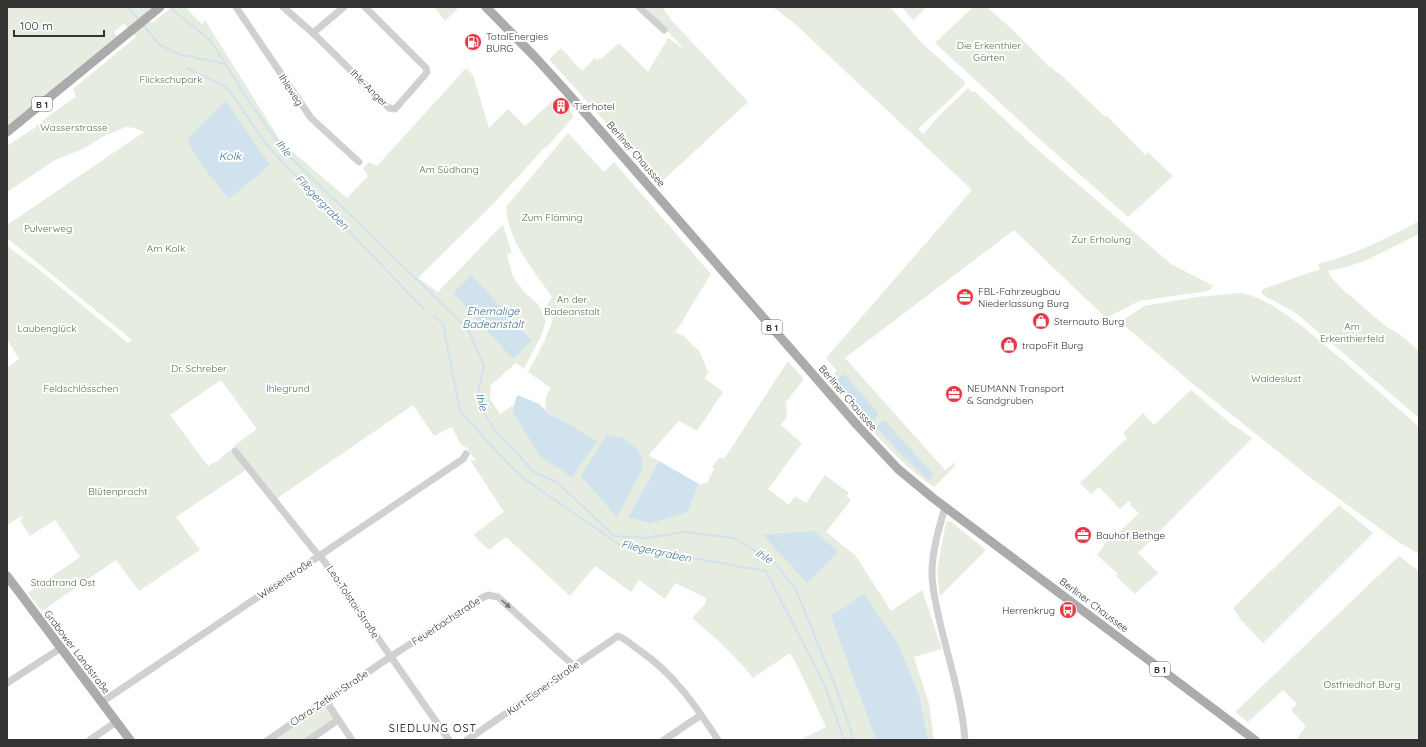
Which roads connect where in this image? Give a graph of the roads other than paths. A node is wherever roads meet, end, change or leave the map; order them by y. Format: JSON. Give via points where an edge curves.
{"nodes":[{"id":1,"x":160,"y":7,"type":"edge"},
{"id":2,"x":236,"y":7,"type":"edge"},
{"id":3,"x":283,"y":7,"type":"edge"},
{"id":4,"x":344,"y":7,"type":"edge"},
{"id":5,"x":365,"y":7,"type":"edge"},
{"id":6,"x":486,"y":7,"type":"edge"},
{"id":7,"x":639,"y":7,"type":"edge"},
{"id":8,"x":664,"y":30,"type":"dead end"},
{"id":9,"x":313,"y":33,"type":"junction"},
{"id":10,"x":7,"y":132,"type":"edge"},
{"id":11,"x":359,"y":162,"type":"dead end"},
{"id":12,"x":235,"y":451,"type":"dead end"},
{"id":13,"x":466,"y":454,"type":"dead end"},
{"id":14,"x":945,"y":507,"type":"junction"},
{"id":15,"x":320,"y":556,"type":"junction"},
{"id":16,"x":8,"y":578,"type":"edge"},
{"id":17,"x":61,"y":648,"type":"junction"},
{"id":18,"x":390,"y":657,"type":"junction"},
{"id":19,"x":574,"y":666,"type":"junction"},
{"id":20,"x":7,"y":683,"type":"edge"},
{"id":21,"x":326,"y":701,"type":"junction"},
{"id":22,"x":102,"y":702,"type":"junction"},
{"id":23,"x":701,"y":714,"type":"junction"},
{"id":24,"x":338,"y":720,"type":"junction"},
{"id":25,"x":116,"y":722,"type":"junction"},
{"id":26,"x":90,"y":740,"type":"edge"},
{"id":27,"x":130,"y":740,"type":"edge"},
{"id":28,"x":268,"y":740,"type":"edge"},
{"id":29,"x":309,"y":740,"type":"edge"},
{"id":30,"x":352,"y":740,"type":"edge"},
{"id":31,"x":449,"y":740,"type":"edge"},
{"id":32,"x":467,"y":740,"type":"edge"},
{"id":33,"x":664,"y":740,"type":"edge"},
{"id":34,"x":718,"y":740,"type":"edge"},
{"id":35,"x":966,"y":740,"type":"edge"},
{"id":36,"x":1255,"y":740,"type":"edge"}],
"edges":[{"from":1,"to":10,"type":"main road","number":"B 1"},
{"from":2,"to":11,"type":"street","name":"Ihleweg","via":[[311,118]]},
{"from":3,"to":9,"type":"street","name":"Ihle-Anger"},
{"from":4,"to":9,"type":"street"},
{"from":5,"to":9,"type":"street","name":"Ihle-Anger","via":[[426,68],[424,76],[395,109],[389,108]]},
{"from":6,"to":14,"type":"main road","name":"Berliner Chaussee","number":"B 1","via":[[576,102],[879,450],[905,476]]},
{"from":7,"to":8,"type":"street"},
{"from":12,"to":15,"type":"street","name":"Leo-Tolstoi-Straße"},
{"from":13,"to":15,"type":"street","name":"Wiesenstraße","via":[[463,459]]},
{"from":14,"to":35,"type":"street","via":[[933,559],[933,582],[939,618],[960,701]]},
{"from":14,"to":36,"type":"main road","name":"Berliner Chaussee","number":"B 1"},
{"from":15,"to":18,"type":"street","name":"Leo-Tolstoi-Straße"},
{"from":15,"to":22,"type":"street","name":"Wiesenstraße"},
{"from":16,"to":17,"type":"main road","name":"Grabower Landstraße"},
{"from":17,"to":20,"type":"street"},
{"from":17,"to":22,"type":"main road","name":"Grabower Landstraße"},
{"from":18,"to":19,"type":"street","name":"Feuerbachstraße","one_way":true,"via":[[480,599],[492,595],[498,597]]},
{"from":18,"to":21,"type":"street","name":"Clara-Zetkin-Straße"},
{"from":18,"to":31,"type":"street","name":"Leo-Tolstoi-Straße"},
{"from":19,"to":23,"type":"street","name":"Kurt-Eisner-Straße","via":[[618,636],[663,668]]},
{"from":19,"to":32,"type":"street","name":"Kurt-Eisner-Straße"},
{"from":21,"to":24,"type":"street"},
{"from":21,"to":28,"type":"street","name":"Clara-Zetkin-Straße"},
{"from":22,"to":25,"type":"main road","name":"Grabower Landstraße"},
{"from":23,"to":33,"type":"street"},
{"from":23,"to":34,"type":"street"},
{"from":24,"to":29,"type":"street"},
{"from":24,"to":30,"type":"street"},
{"from":25,"to":26,"type":"street"},
{"from":25,"to":27,"type":"main road","name":"Grabower Landstraße"}]}
